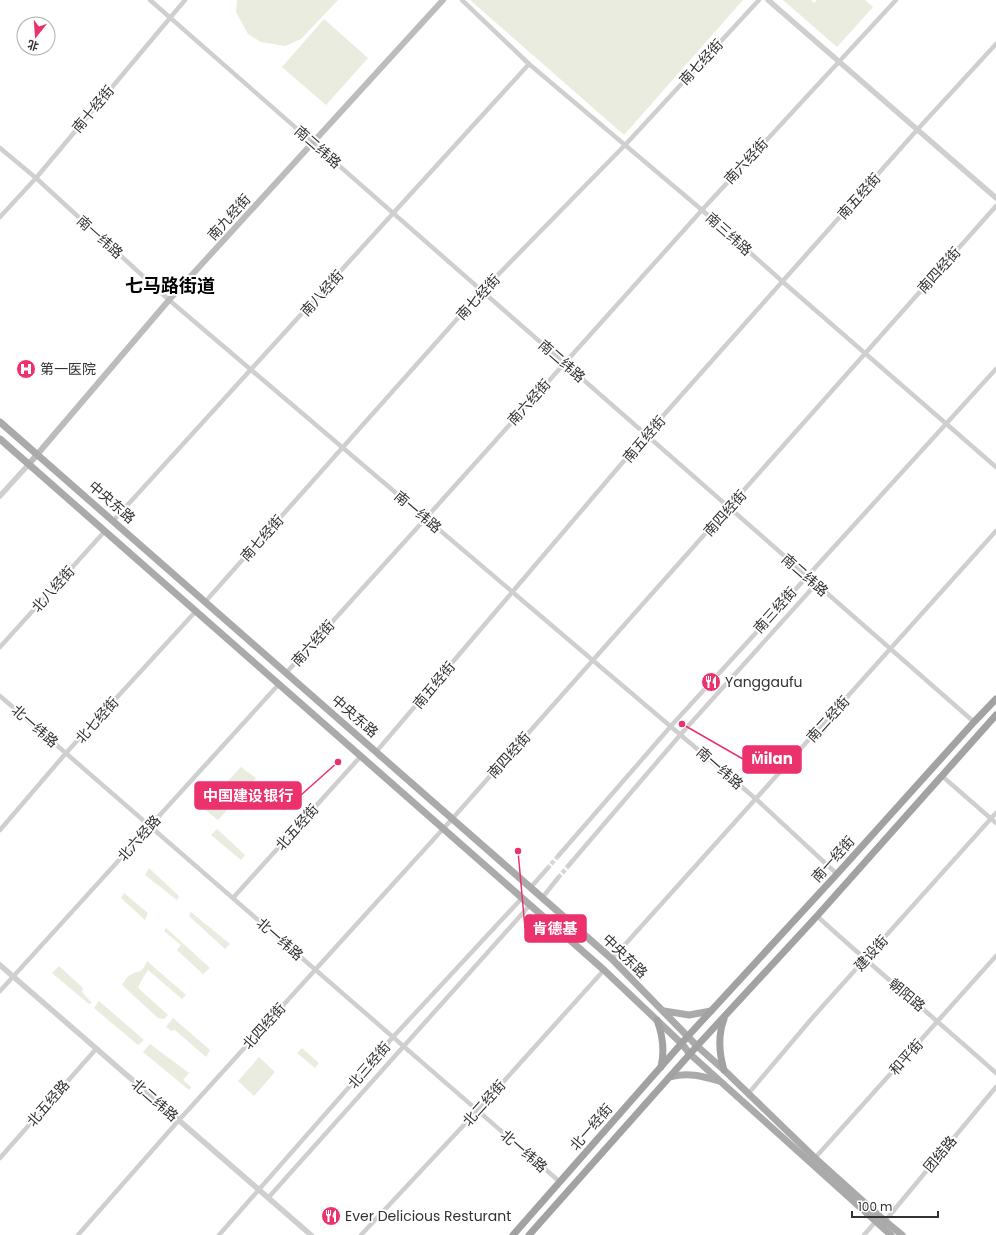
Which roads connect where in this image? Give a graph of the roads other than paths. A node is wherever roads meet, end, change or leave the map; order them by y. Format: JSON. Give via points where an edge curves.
{"nodes":[{"id":1,"x":150,"y":0,"type":"edge"},
{"id":2,"x":185,"y":0,"type":"edge"},
{"id":3,"x":443,"y":0,"type":"edge"},
{"id":4,"x":462,"y":0,"type":"edge"},
{"id":5,"x":759,"y":0,"type":"edge"},
{"id":6,"x":768,"y":0,"type":"edge"},
{"id":7,"x":896,"y":0,"type":"edge"},
{"id":8,"x":170,"y":18,"type":"junction"},
{"id":9,"x":996,"y":44,"type":"edge"},
{"id":10,"x":839,"y":62,"type":"junction"},
{"id":11,"x":529,"y":64,"type":"junction"},
{"id":12,"x":918,"y":130,"type":"junction"},
{"id":13,"x":312,"y":143,"type":"junction"},
{"id":14,"x":626,"y":144,"type":"junction"},
{"id":15,"x":0,"y":148,"type":"edge"},
{"id":16,"x":36,"y":178,"type":"junction"},
{"id":17,"x":996,"y":198,"type":"edge"},
{"id":18,"x":996,"y":206,"type":"edge"},
{"id":19,"x":702,"y":210,"type":"junction"},
{"id":20,"x":393,"y":214,"type":"junction"},
{"id":21,"x":0,"y":217,"type":"edge"},
{"id":22,"x":783,"y":282,"type":"junction"},
{"id":23,"x":482,"y":291,"type":"junction"},
{"id":24,"x":170,"y":300,"type":"junction"},
{"id":25,"x":865,"y":353,"type":"junction"},
{"id":26,"x":564,"y":363,"type":"junction"},
{"id":27,"x":996,"y":369,"type":"edge"},
{"id":28,"x":252,"y":370,"type":"junction"},
{"id":29,"x":0,"y":422,"type":"edge"},
{"id":30,"x":947,"y":424,"type":"junction"},
{"id":31,"x":646,"y":435,"type":"junction"},
{"id":32,"x":0,"y":439,"type":"edge"},
{"id":33,"x":343,"y":448,"type":"junction"},
{"id":34,"x":38,"y":455,"type":"junction"},
{"id":35,"x":29,"y":464,"type":"junction"},
{"id":36,"x":996,"y":467,"type":"edge"},
{"id":37,"x":0,"y":496,"type":"edge"},
{"id":38,"x":729,"y":508,"type":"junction"},
{"id":39,"x":426,"y":518,"type":"junction"},
{"id":40,"x":114,"y":521,"type":"junction"},
{"id":41,"x":105,"y":531,"type":"junction"},
{"id":42,"x":996,"y":531,"type":"edge"},
{"id":43,"x":806,"y":576,"type":"junction"},
{"id":44,"x":816,"y":584,"type":"junction"},
{"id":45,"x":513,"y":592,"type":"junction"},
{"id":46,"x":205,"y":602,"type":"junction"},
{"id":47,"x":196,"y":611,"type":"junction"},
{"id":48,"x":0,"y":647,"type":"edge"},
{"id":49,"x":891,"y":650,"type":"junction"},
{"id":50,"x":593,"y":660,"type":"junction"},
{"id":51,"x":286,"y":672,"type":"junction"},
{"id":52,"x":279,"y":684,"type":"junction"},
{"id":53,"x":0,"y":696,"type":"edge"},
{"id":54,"x":996,"y":699,"type":"edge"},
{"id":55,"x":996,"y":715,"type":"edge"},
{"id":56,"x":974,"y":722,"type":"junction"},
{"id":57,"x":671,"y":726,"type":"junction"},
{"id":58,"x":681,"y":734,"type":"junction"},
{"id":59,"x":376,"y":752,"type":"junction"},
{"id":60,"x":66,"y":753,"type":"junction"},
{"id":61,"x":361,"y":756,"type":"junction"},
{"id":62,"x":942,"y":776,"type":"junction"},
{"id":63,"x":756,"y":799,"type":"junction"},
{"id":64,"x":996,"y":813,"type":"edge"},
{"id":65,"x":991,"y":818,"type":"junction"},
{"id":66,"x":452,"y":819,"type":"junction"},
{"id":67,"x":996,"y":823,"type":"edge"},
{"id":68,"x":150,"y":826,"type":"junction"},
{"id":69,"x":443,"y":828,"type":"junction"},
{"id":70,"x":0,"y":830,"type":"edge"},
{"id":71,"x":559,"y":855,"type":"tunnel mouth"},
{"id":72,"x":569,"y":865,"type":"tunnel mouth"},
{"id":73,"x":547,"y":869,"type":"tunnel mouth"},
{"id":74,"x":837,"y":874,"type":"junction"},
{"id":75,"x":558,"y":878,"type":"tunnel mouth"},
{"id":76,"x":531,"y":888,"type":"junction"},
{"id":77,"x":233,"y":898,"type":"junction"},
{"id":78,"x":522,"y":898,"type":"junction"},
{"id":79,"x":542,"y":898,"type":"junction"},
{"id":80,"x":530,"y":905,"type":"junction"},
{"id":81,"x":817,"y":916,"type":"junction"},
{"id":82,"x":996,"y":956,"type":"edge"},
{"id":83,"x":612,"y":959,"type":"junction"},
{"id":84,"x":865,"y":960,"type":"junction"},
{"id":85,"x":0,"y":965,"type":"edge"},
{"id":86,"x":315,"y":969,"type":"junction"},
{"id":87,"x":604,"y":970,"type":"junction"},
{"id":88,"x":13,"y":976,"type":"junction"},
{"id":89,"x":0,"y":992,"type":"edge"},
{"id":90,"x":663,"y":1011,"type":"junction"},
{"id":91,"x":711,"y":1011,"type":"junction"},
{"id":92,"x":726,"y":1015,"type":"junction"},
{"id":93,"x":657,"y":1020,"type":"junction"},
{"id":94,"x":938,"y":1021,"type":"junction"},
{"id":95,"x":688,"y":1036,"type":"junction"},
{"id":96,"x":393,"y":1038,"type":"junction"},
{"id":97,"x":682,"y":1044,"type":"junction"},
{"id":98,"x":697,"y":1046,"type":"junction"},
{"id":99,"x":404,"y":1047,"type":"junction"},
{"id":100,"x":96,"y":1049,"type":"junction"},
{"id":101,"x":690,"y":1054,"type":"junction"},
{"id":102,"x":661,"y":1068,"type":"junction"},
{"id":103,"x":724,"y":1070,"type":"junction"},
{"id":104,"x":996,"y":1073,"type":"edge"},
{"id":105,"x":670,"y":1077,"type":"junction"},
{"id":106,"x":721,"y":1082,"type":"junction"},
{"id":107,"x":996,"y":1087,"type":"edge"},
{"id":108,"x":748,"y":1094,"type":"junction"},
{"id":109,"x":477,"y":1111,"type":"junction"},
{"id":110,"x":178,"y":1120,"type":"junction"},
{"id":111,"x":0,"y":1158,"type":"edge"},
{"id":112,"x":815,"y":1158,"type":"junction"},
{"id":113,"x":560,"y":1182,"type":"junction"},
{"id":114,"x":259,"y":1190,"type":"junction"},
{"id":115,"x":268,"y":1198,"type":"junction"},
{"id":116,"x":876,"y":1221,"type":"junction"},
{"id":117,"x":885,"y":1221,"type":"junction"},
{"id":118,"x":532,"y":1234,"type":"edge"},
{"id":119,"x":78,"y":1235,"type":"edge"},
{"id":120,"x":219,"y":1235,"type":"edge"},
{"id":121,"x":311,"y":1235,"type":"edge"},
{"id":122,"x":361,"y":1235,"type":"edge"},
{"id":123,"x":513,"y":1235,"type":"edge"},
{"id":124,"x":864,"y":1235,"type":"edge"},
{"id":125,"x":891,"y":1235,"type":"edge"},
{"id":126,"x":902,"y":1235,"type":"edge"}],
"edges":[{"from":1,"to":8,"type":"street","name":"南二纬路"},
{"from":2,"to":8,"type":"street","name":"南十经街"},
{"from":3,"to":13,"type":"main road","name":"南九经街"},
{"from":4,"to":11,"type":"street","name":"南三纬路"},
{"from":5,"to":14,"type":"street","name":"南七经街"},
{"from":6,"to":10,"type":"street"},
{"from":7,"to":10,"type":"street","name":"南六经街"},
{"from":8,"to":13,"type":"street","name":"南二纬路"},
{"from":8,"to":16,"type":"street","name":"南十经街"},
{"from":9,"to":12,"type":"street","name":"南五经街"},
{"from":10,"to":12,"type":"street"},
{"from":10,"to":19,"type":"street","name":"南六经街"},
{"from":11,"to":14,"type":"street","name":"南三纬路"},
{"from":11,"to":20,"type":"street","name":"南八经街"},
{"from":12,"to":17,"type":"street"},
{"from":12,"to":22,"type":"street","name":"南五经街"},
{"from":13,"to":20,"type":"street","name":"南二纬路"},
{"from":13,"to":24,"type":"main road","name":"南九经街"},
{"from":14,"to":19,"type":"street","name":"南三纬路"},
{"from":14,"to":23,"type":"street","name":"南七经街"},
{"from":15,"to":16,"type":"street","name":"南一纬路"},
{"from":16,"to":21,"type":"street","name":"南十经街"},
{"from":16,"to":24,"type":"street","name":"南一纬路"},
{"from":18,"to":25,"type":"street","name":"南四经街"},
{"from":19,"to":22,"type":"street","name":"南三纬路"},
{"from":19,"to":26,"type":"street","name":"南六经街"},
{"from":20,"to":23,"type":"street","name":"南二纬路"},
{"from":20,"to":28,"type":"street","name":"南八经街"},
{"from":22,"to":25,"type":"street","name":"南三纬路"},
{"from":22,"to":31,"type":"street","name":"南五经街"},
{"from":23,"to":26,"type":"street","name":"南二纬路"},
{"from":23,"to":33,"type":"street","name":"南七经街"},
{"from":24,"to":28,"type":"street","name":"南一纬路"},
{"from":24,"to":34,"type":"main road","name":"南九经街"},
{"from":25,"to":30,"type":"street","name":"南三纬路"},
{"from":25,"to":38,"type":"street","name":"南四经街"},
{"from":26,"to":31,"type":"street","name":"南二纬路"},
{"from":26,"to":39,"type":"street","name":"南六经街"},
{"from":27,"to":30,"type":"street","name":"南三经街"},
{"from":28,"to":33,"type":"street","name":"南一纬路"},
{"from":28,"to":40,"type":"street","name":"南八经街"},
{"from":29,"to":34,"type":"main road","name":"中央东路"},
{"from":30,"to":36,"type":"street","name":"南三纬路"},
{"from":30,"to":43,"type":"street","name":"南三经街"},
{"from":31,"to":38,"type":"street","name":"南二纬路"},
{"from":31,"to":45,"type":"street","name":"南五经街"},
{"from":32,"to":35,"type":"main road","name":"中央东路"},
{"from":33,"to":39,"type":"street","name":"南一纬路"},
{"from":33,"to":46,"type":"street","name":"南七经街"},
{"from":34,"to":35,"type":"main road","name":"南九经街"},
{"from":34,"to":40,"type":"main road","name":"中央东路"},
{"from":35,"to":37,"type":"street"},
{"from":35,"to":41,"type":"main road","name":"中央东路"},
{"from":38,"to":43,"type":"street","name":"南二纬路"},
{"from":38,"to":50,"type":"street","name":"南四经街"},
{"from":39,"to":45,"type":"street","name":"南一纬路"},
{"from":39,"to":51,"type":"street","name":"南六经街"},
{"from":40,"to":46,"type":"main road","name":"中央东路"},
{"from":41,"to":47,"type":"main road","name":"中央东路"},
{"from":41,"to":48,"type":"street","name":"北八经街"},
{"from":42,"to":49,"type":"street","name":"南二经街"},
{"from":43,"to":44,"type":"street","name":"南二纬路"},
{"from":43,"to":57,"type":"street","name":"南三经街"},
{"from":44,"to":49,"type":"street","name":"南二纬路"},
{"from":44,"to":58,"type":"street"},
{"from":45,"to":50,"type":"street","name":"南一纬路"},
{"from":45,"to":59,"type":"street","name":"南五经街"},
{"from":46,"to":51,"type":"main road","name":"中央东路"},
{"from":47,"to":52,"type":"main road","name":"中央东路"},
{"from":47,"to":60,"type":"street","name":"北七经街"},
{"from":49,"to":56,"type":"street","name":"南二纬路"},
{"from":49,"to":63,"type":"street","name":"南二经街"},
{"from":50,"to":57,"type":"street","name":"南一纬路"},
{"from":50,"to":66,"type":"street","name":"南四经街"},
{"from":51,"to":59,"type":"main road","name":"中央东路"},
{"from":52,"to":61,"type":"main road","name":"中央东路"},
{"from":52,"to":68,"type":"street","name":"北六经路"},
{"from":53,"to":60,"type":"street","name":"北一纬路"},
{"from":54,"to":56,"type":"highway","name":"南一经街"},
{"from":55,"to":62,"type":"highway","name":"南一经街"},
{"from":56,"to":74,"type":"highway","name":"南一经街"},
{"from":57,"to":58,"type":"street","name":"南一纬路"},
{"from":57,"to":71,"type":"street","name":"南三经街"},
{"from":58,"to":63,"type":"street","name":"南一纬路"},
{"from":58,"to":72,"type":"street"},
{"from":59,"to":66,"type":"main road","name":"中央东路"},
{"from":60,"to":68,"type":"street","name":"北一纬路"},
{"from":60,"to":70,"type":"street","name":"北七经街"},
{"from":61,"to":69,"type":"main road","name":"中央东路"},
{"from":61,"to":77,"type":"street","name":"北五经街"},
{"from":62,"to":65,"type":"street"},
{"from":62,"to":81,"type":"highway","name":"南一经街"},
{"from":63,"to":74,"type":"street","name":"南一纬路"},
{"from":63,"to":83,"type":"street","name":"南二经街"},
{"from":64,"to":65,"type":"street","name":"建设街"},
{"from":65,"to":67,"type":"street"},
{"from":65,"to":84,"type":"street","name":"建设街"},
{"from":66,"to":69,"type":"street","name":"北四经街"},
{"from":66,"to":76,"type":"main road","name":"中央东路"},
{"from":68,"to":77,"type":"street","name":"北一纬路"},
{"from":68,"to":88,"type":"street","name":"北六经路"},
{"from":69,"to":78,"type":"main road","name":"中央东路"},
{"from":69,"to":86,"type":"street","name":"北四经街"},
{"from":73,"to":76,"type":"street"},
{"from":74,"to":91,"type":"highway","name":"南一经街"},
{"from":75,"to":79,"type":"street"},
{"from":76,"to":79,"type":"main road","name":"中央东路"},
{"from":77,"to":86,"type":"street","name":"北一纬路"},
{"from":78,"to":80,"type":"main road","name":"中央东路"},
{"from":78,"to":96,"type":"street","name":"北三经街"},
{"from":79,"to":83,"type":"main road","name":"中央东路"},
{"from":80,"to":87,"type":"main road","name":"中央东路"},
{"from":80,"to":99,"type":"street"},
{"from":81,"to":84,"type":"street","name":"朝阳路"},
{"from":81,"to":92,"type":"highway","name":"南一经街"},
{"from":82,"to":94,"type":"street","name":"和平街"},
{"from":83,"to":90,"type":"main road","name":"中央东路"},
{"from":84,"to":94,"type":"street","name":"朝阳路"},
{"from":84,"to":108,"type":"street","name":"建设街"},
{"from":85,"to":88,"type":"street","name":"北二纬路"},
{"from":86,"to":96,"type":"street","name":"北一纬路"},
{"from":86,"to":110,"type":"street","name":"北四经街"},
{"from":87,"to":93,"type":"main road","name":"中央东路"},
{"from":87,"to":109,"type":"street","name":"北二经街"},
{"from":88,"to":89,"type":"street","name":"北六经路"},
{"from":88,"to":100,"type":"street","name":"北二纬路"},
{"from":90,"to":91,"type":"main road","via":[[689,1015]]},
{"from":90,"to":95,"type":"main road","name":"中央东路"},
{"from":91,"to":95,"type":"highway","name":"南一经街"},
{"from":92,"to":98,"type":"highway","name":"南一经街"},
{"from":92,"to":103,"type":"highway","via":[[720,1040]]},
{"from":93,"to":97,"type":"main road","name":"中央东路"},
{"from":93,"to":102,"type":"highway","via":[[664,1047]]},
{"from":94,"to":104,"type":"street","name":"朝阳路"},
{"from":94,"to":112,"type":"street","name":"和平街"},
{"from":95,"to":97,"type":"highway","name":"北一经街"},
{"from":95,"to":98,"type":"main road","name":"中央东路"},
{"from":96,"to":99,"type":"street","name":"北一纬路"},
{"from":96,"to":114,"type":"street","name":"北三经街"},
{"from":97,"to":101,"type":"main road","name":"中央东路"},
{"from":97,"to":102,"type":"highway","name":"北一经街"},
{"from":98,"to":101,"type":"highway","name":"北一经街"},
{"from":98,"to":103,"type":"main road","name":"中央东路"},
{"from":99,"to":109,"type":"street","name":"北一纬路"},
{"from":99,"to":115,"type":"street"},
{"from":100,"to":110,"type":"street","name":"北二纬路"},
{"from":100,"to":111,"type":"street","name":"北五经路"},
{"from":101,"to":105,"type":"highway","name":"北一经街"},
{"from":101,"to":106,"type":"main road","name":"中央东路"},
{"from":102,"to":113,"type":"highway","name":"北一经街"},
{"from":103,"to":108,"type":"main road","name":"中央东路"},
{"from":105,"to":106,"type":"main road","via":[[690,1074]]},
{"from":105,"to":118,"type":"highway","name":"北一经街"},
{"from":106,"to":116,"type":"main road","name":"中央东路"},
{"from":107,"to":117,"type":"street","name":"团结路"},
{"from":108,"to":112,"type":"main road","name":"中央东路"},
{"from":109,"to":113,"type":"street","name":"北一纬路"},
{"from":109,"to":122,"type":"street","name":"北二经街"},
{"from":110,"to":114,"type":"street","name":"北二纬路"},
{"from":110,"to":119,"type":"street","name":"北四经街"},
{"from":112,"to":117,"type":"main road","name":"中央东路"},
{"from":113,"to":123,"type":"highway","name":"北一经街"},
{"from":114,"to":115,"type":"street","name":"北二纬路"},
{"from":114,"to":120,"type":"street","name":"北三经街"},
{"from":115,"to":121,"type":"street","name":"北二纬路"},
{"from":116,"to":124,"type":"street"},
{"from":116,"to":125,"type":"main road","name":"中央东路"},
{"from":117,"to":126,"type":"main road","name":"中央东路"}]}
